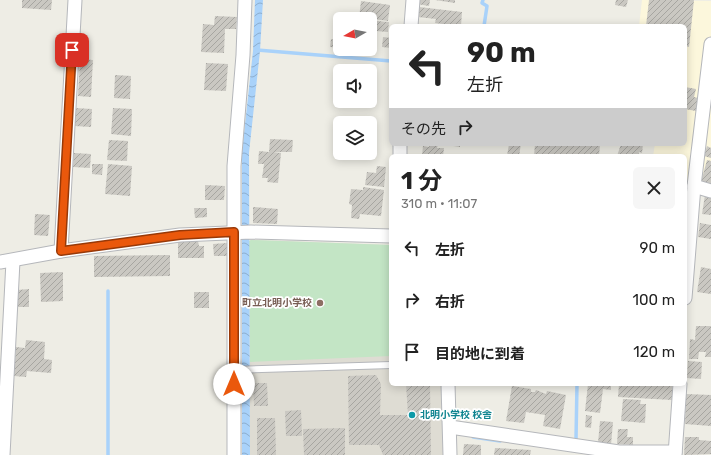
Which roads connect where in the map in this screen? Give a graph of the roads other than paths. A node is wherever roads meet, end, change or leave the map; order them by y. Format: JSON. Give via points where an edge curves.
{"nodes":[{"id":1,"x":75,"y":0,"type":"edge"},
{"id":2,"x":245,"y":0,"type":"edge"},
{"id":3,"x":413,"y":0,"type":"edge"},
{"id":4,"x":411,"y":24,"type":"edge"},
{"id":5,"x":711,"y":44,"type":"edge"},
{"id":6,"x":694,"y":186,"type":"junction"},
{"id":7,"x":711,"y":191,"type":"edge"},
{"id":8,"x":687,"y":228,"type":"edge"},
{"id":9,"x":241,"y":232,"type":"junction"},
{"id":10,"x":389,"y":236,"type":"edge"},
{"id":11,"x":61,"y":251,"type":"junction"},
{"id":12,"x":6,"y":262,"type":"edge"},
{"id":13,"x":389,"y":366,"type":"edge"},
{"id":14,"x":236,"y":370,"type":"junction"},
{"id":15,"x":448,"y":386,"type":"edge"},
{"id":16,"x":680,"y":386,"type":"edge"},
{"id":17,"x":450,"y":427,"type":"junction"},
{"id":18,"x":675,"y":454,"type":"edge"},
{"id":19,"x":3,"y":455,"type":"edge"},
{"id":20,"x":234,"y":455,"type":"edge"},
{"id":21,"x":450,"y":455,"type":"edge"}],
"edges":[{"from":1,"to":11,"type":"street"},
{"from":2,"to":9,"type":"street","via":[[244,55],[234,166]]},
{"from":3,"to":4,"type":"street"},
{"from":5,"to":6,"type":"street"},
{"from":6,"to":7,"type":"street"},
{"from":6,"to":8,"type":"street"},
{"from":9,"to":10,"type":"street"},
{"from":9,"to":11,"type":"street","via":[[180,235]]},
{"from":9,"to":14,"type":"street"},
{"from":11,"to":12,"type":"street"},
{"from":12,"to":19,"type":"street"},
{"from":13,"to":14,"type":"lane"},
{"from":14,"to":20,"type":"street"},
{"from":15,"to":17,"type":"street"},
{"from":16,"to":18,"type":"street"},
{"from":17,"to":18,"type":"street","via":[[619,452]]},
{"from":17,"to":21,"type":"street"}]}
